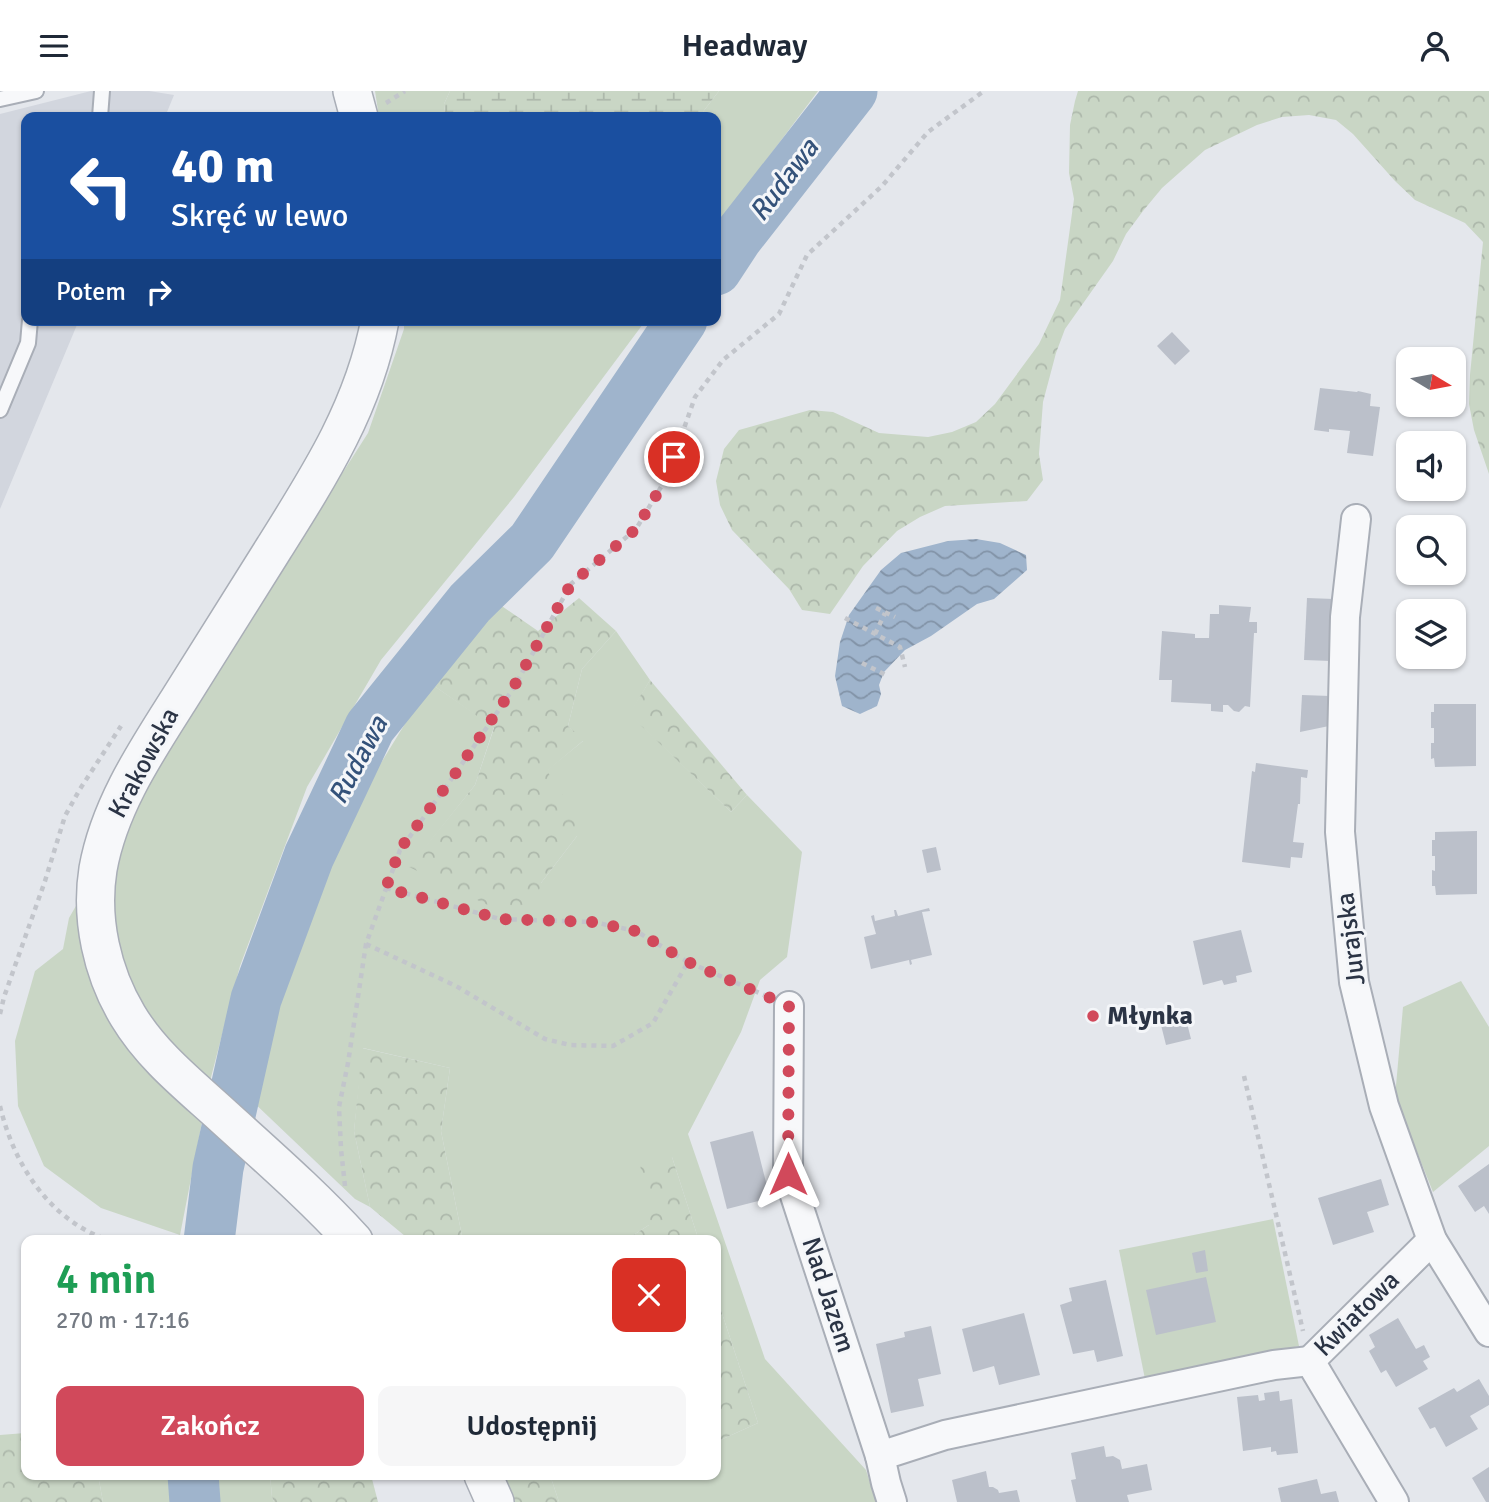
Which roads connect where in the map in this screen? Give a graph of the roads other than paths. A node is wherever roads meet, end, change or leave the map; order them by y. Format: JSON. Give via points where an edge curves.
{"nodes":[{"id":1,"x":36,"y":91,"type":"edge"},
{"id":2,"x":102,"y":91,"type":"edge"},
{"id":3,"x":352,"y":91,"type":"edge"},
{"id":4,"x":0,"y":99,"type":"edge"},
{"id":5,"x":100,"y":112,"type":"edge"},
{"id":6,"x":358,"y":112,"type":"edge"},
{"id":7,"x":29,"y":326,"type":"edge"},
{"id":8,"x":379,"y":326,"type":"edge"},
{"id":9,"x":0,"y":410,"type":"edge"},
{"id":10,"x":1356,"y":519,"type":"dead end"},
{"id":11,"x":789,"y":1006,"type":"road end"},
{"id":12,"x":344,"y":1230,"type":"edge"},
{"id":13,"x":1432,"y":1240,"type":"junction"},
{"id":14,"x":1489,"y":1332,"type":"edge"},
{"id":15,"x":1310,"y":1361,"type":"junction"},
{"id":16,"x":880,"y":1456,"type":"junction"},
{"id":17,"x":485,"y":1480,"type":"edge"},
{"id":18,"x":495,"y":1502,"type":"edge"},
{"id":19,"x":892,"y":1502,"type":"edge"},
{"id":20,"x":1394,"y":1502,"type":"edge"}],
"edges":[{"from":1,"to":4,"type":"lane"},
{"from":2,"to":5,"type":"lane"},
{"from":3,"to":6,"type":"street"},
{"from":7,"to":9,"type":"lane"},
{"from":8,"to":12,"type":"street","name":"Krakowska","via":[[367,375],[345,429],[119,803],[96,892],[103,957],[113,988],[137,1030]]},
{"from":10,"to":13,"type":"street","name":"Jurajska","via":[[1345,617],[1340,832],[1354,982],[1384,1106]]},
{"from":11,"to":16,"type":"street","name":"Nad Jazem","via":[[788,1174]]},
{"from":13,"to":14,"type":"street","name":"Jurajska"},
{"from":13,"to":15,"type":"street","name":"Kwiatowa"},
{"from":15,"to":16,"type":"street","via":[[945,1435]]},
{"from":15,"to":20,"type":"street","name":"Kwiatowa"},
{"from":16,"to":19,"type":"street","name":"Nad Jazem"},
{"from":17,"to":18,"type":"street"}]}
